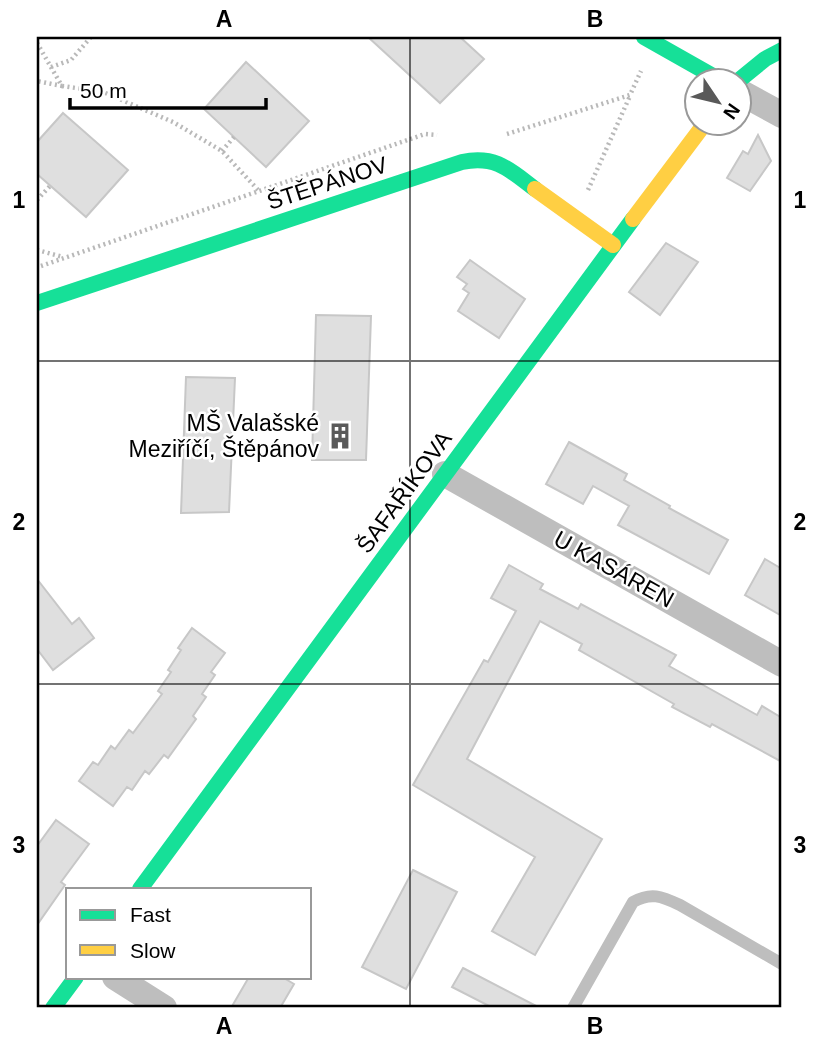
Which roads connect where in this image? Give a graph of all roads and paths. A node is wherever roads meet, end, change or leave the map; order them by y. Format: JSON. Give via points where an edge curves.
{"nodes":[{"id":1,"x":91,"y":37,"type":"edge"},
{"id":2,"x":644,"y":37,"type":"edge"},
{"id":3,"x":37,"y":43,"type":"edge"},
{"id":4,"x":782,"y":50,"type":"edge"},
{"id":5,"x":695,"y":66,"type":"edge"},
{"id":6,"x":51,"y":67,"type":"junction"},
{"id":7,"x":752,"y":70,"type":"edge"},
{"id":8,"x":37,"y":81,"type":"edge"},
{"id":9,"x":62,"y":86,"type":"junction"},
{"id":10,"x":630,"y":95,"type":"dead end"},
{"id":11,"x":752,"y":99,"type":"edge"},
{"id":12,"x":782,"y":115,"type":"edge"},
{"id":13,"x":695,"y":136,"type":"edge"},
{"id":14,"x":234,"y":137,"type":"dead end"},
{"id":15,"x":222,"y":151,"type":"junction"},
{"id":16,"x":50,"y":186,"type":"dead end"},
{"id":17,"x":259,"y":191,"type":"dead end"},
{"id":18,"x":37,"y":200,"type":"edge"},
{"id":19,"x":576,"y":218,"type":"junction"},
{"id":20,"x":613,"y":245,"type":"junction"},
{"id":21,"x":37,"y":250,"type":"edge"},
{"id":22,"x":64,"y":257,"type":"dead end"},
{"id":23,"x":37,"y":303,"type":"edge"},
{"id":24,"x":445,"y":474,"type":"junction"},
{"id":25,"x":782,"y":664,"type":"edge"},
{"id":26,"x":141,"y":888,"type":"edge"},
{"id":27,"x":782,"y":964,"type":"edge"},
{"id":28,"x":75,"y":978,"type":"edge"},
{"id":29,"x":117,"y":978,"type":"edge"},
{"id":30,"x":53,"y":1008,"type":"edge"},
{"id":31,"x":163,"y":1008,"type":"edge"},
{"id":32,"x":573,"y":1008,"type":"edge"}],
"edges":[{"from":1,"to":6,"type":"path","via":[[71,60]]},
{"from":2,"to":5,"type":"street"},
{"from":3,"to":6,"type":"path"},
{"from":4,"to":7,"type":"street"},
{"from":6,"to":9,"type":"path"},
{"from":8,"to":9,"type":"path"},
{"from":9,"to":15,"type":"path","via":[[103,92],[173,122]]},
{"from":10,"to":19,"type":"path"},
{"from":11,"to":12,"type":"street"},
{"from":13,"to":20,"type":"street","name":"ŠAFAŘÍKOVA"},
{"from":14,"to":15,"type":"path"},
{"from":15,"to":17,"type":"path"},
{"from":16,"to":18,"type":"path"},
{"from":19,"to":20,"type":"street","name":"ŠTĚPÁNOV"},
{"from":19,"to":23,"type":"street","name":"ŠTĚPÁNOV","via":[[495,161],[468,161]]},
{"from":20,"to":24,"type":"street","name":"ŠAFAŘÍKOVA"},
{"from":21,"to":22,"type":"path"},
{"from":24,"to":25,"type":"street","name":"U KASÁREN"},
{"from":24,"to":26,"type":"street","name":"ŠAFAŘÍKOVA"},
{"from":27,"to":32,"type":"lane","via":[[663,896],[647,894],[633,902]]},
{"from":28,"to":30,"type":"street"},
{"from":29,"to":31,"type":"street"}]}
